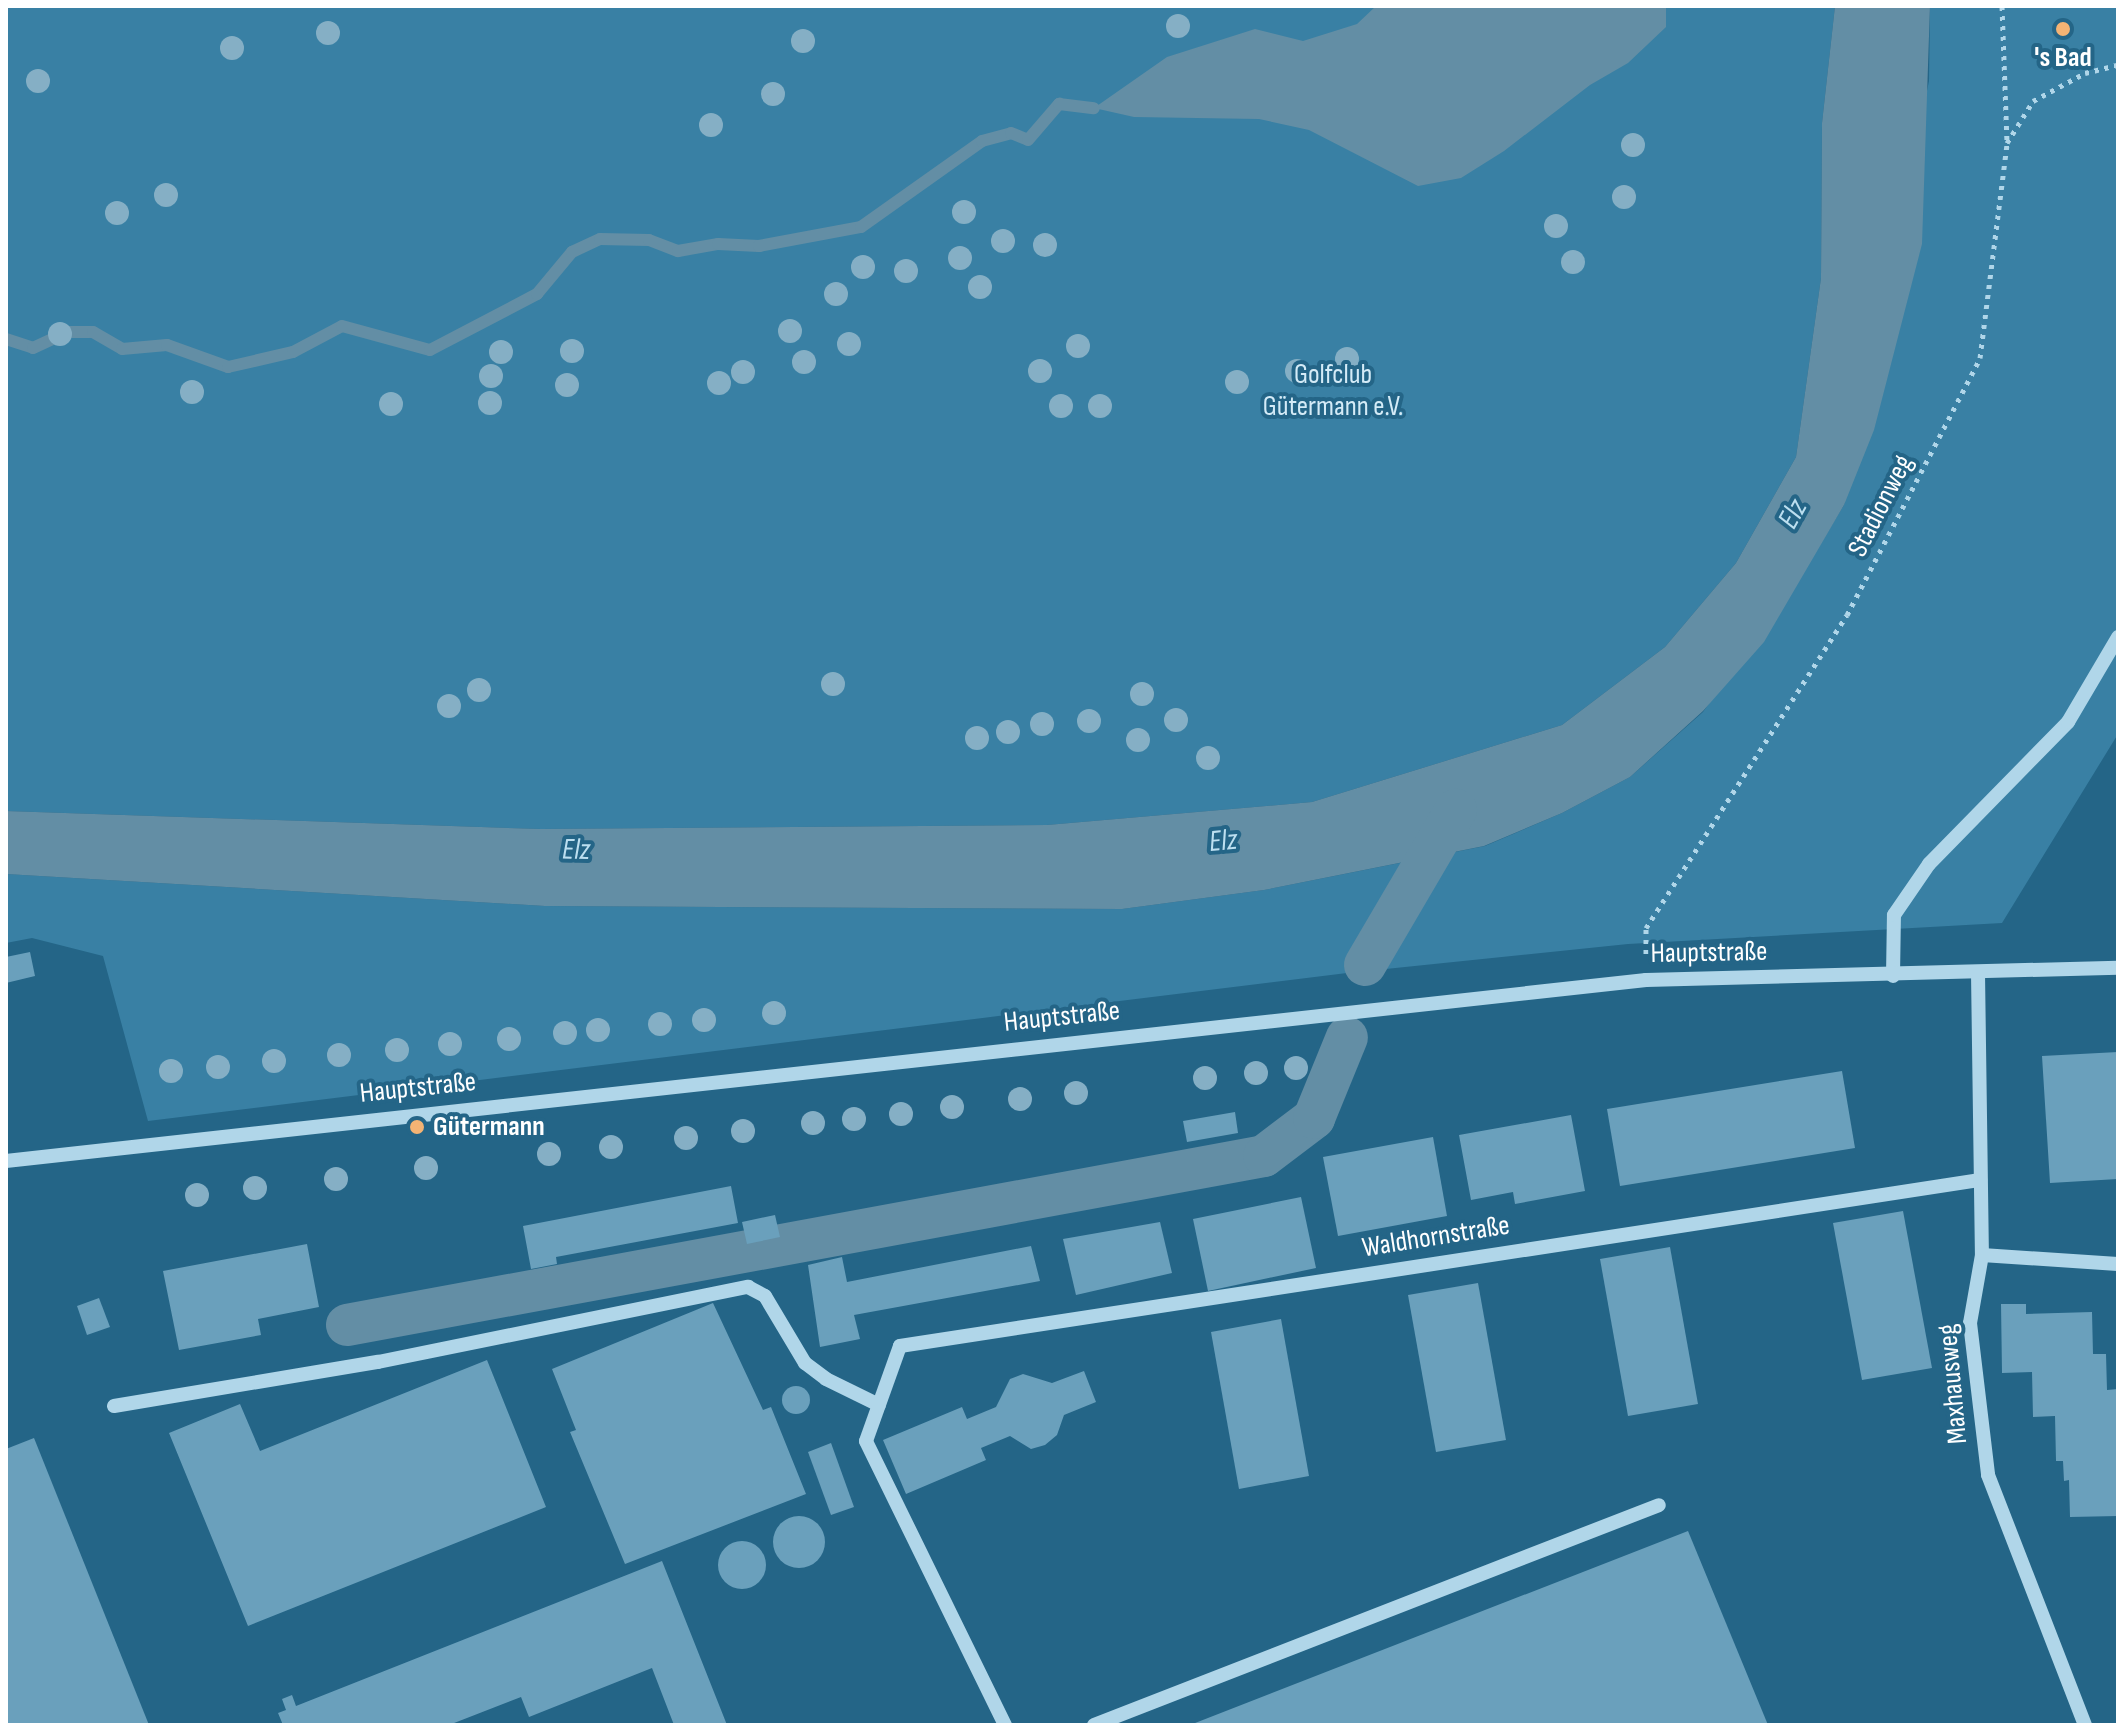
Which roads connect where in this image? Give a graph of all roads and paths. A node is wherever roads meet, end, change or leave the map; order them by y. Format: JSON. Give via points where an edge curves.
{"nodes":[{"id":1,"x":2002,"y":6,"type":"edge"},
{"id":2,"x":2118,"y":65,"type":"edge"},
{"id":3,"x":2007,"y":143,"type":"junction"},
{"id":4,"x":2118,"y":637,"type":"edge"},
{"id":5,"x":2118,"y":968,"type":"edge"},
{"id":6,"x":1978,"y":973,"type":"junction"},
{"id":7,"x":1893,"y":976,"type":"junction"},
{"id":8,"x":1646,"y":980,"type":"junction"},
{"id":9,"x":10,"y":1160,"type":"edge"},
{"id":10,"x":1980,"y":1180,"type":"junction"},
{"id":11,"x":1982,"y":1255,"type":"junction"},
{"id":12,"x":2118,"y":1264,"type":"edge"},
{"id":13,"x":879,"y":1405,"type":"junction"},
{"id":14,"x":114,"y":1406,"type":"dead end"},
{"id":15,"x":1659,"y":1505,"type":"dead end"},
{"id":16,"x":1005,"y":1725,"type":"edge"},
{"id":17,"x":1094,"y":1725,"type":"edge"},
{"id":18,"x":2085,"y":1725,"type":"edge"}],
"edges":[{"from":1,"to":3,"type":"path"},
{"from":2,"to":3,"type":"path","name":"Stadionweg","via":[[2085,73],[2033,101]]},
{"from":3,"to":8,"type":"path","name":"Stadionweg","via":[[1980,358],[1847,615],[1646,928]]},
{"from":4,"to":7,"type":"street","via":[[2068,722],[1929,864],[1894,915]]},
{"from":5,"to":6,"type":"street","name":"Hauptstraße"},
{"from":6,"to":7,"type":"street","name":"Hauptstraße"},
{"from":6,"to":10,"type":"street","name":"Maxhausweg"},
{"from":7,"to":8,"type":"street","name":"Hauptstraße"},
{"from":8,"to":9,"type":"street","name":"Hauptstraße"},
{"from":10,"to":11,"type":"street","name":"Maxhausweg"},
{"from":10,"to":13,"type":"street","name":"Waldhornstraße","via":[[900,1346]]},
{"from":11,"to":12,"type":"street"},
{"from":11,"to":18,"type":"street","name":"Maxhausweg","via":[[1970,1323],[1988,1475]]},
{"from":13,"to":14,"type":"street","via":[[805,1363],[765,1296],[748,1287],[378,1362]]},
{"from":13,"to":16,"type":"street","via":[[866,1441]]},
{"from":15,"to":17,"type":"street"}]}
